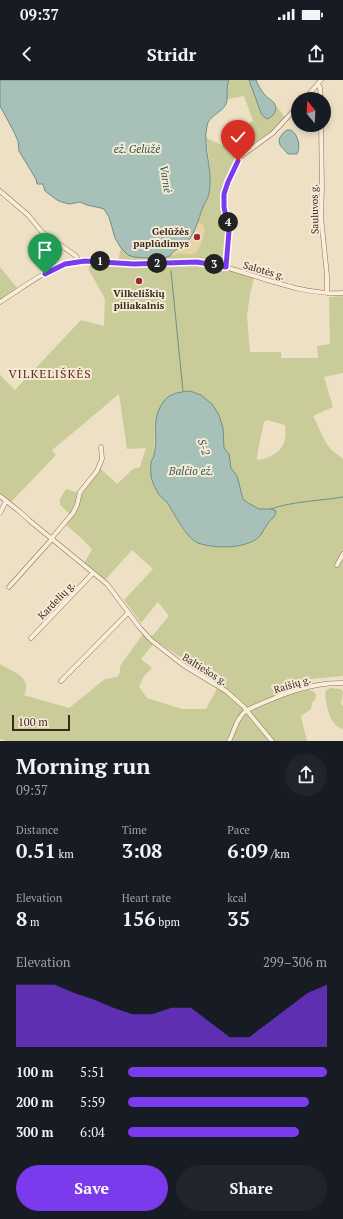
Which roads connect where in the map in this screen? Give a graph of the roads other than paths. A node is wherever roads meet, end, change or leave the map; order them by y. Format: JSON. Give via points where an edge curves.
{"nodes":[{"id":1,"x":321,"y":80,"type":"edge"},
{"id":2,"x":318,"y":84,"type":"junction"},
{"id":3,"x":311,"y":92,"type":"edge"},
{"id":4,"x":320,"y":92,"type":"edge"},
{"id":5,"x":291,"y":114,"type":"edge"},
{"id":6,"x":321,"y":132,"type":"edge"},
{"id":7,"x":0,"y":191,"type":"edge"},
{"id":8,"x":79,"y":261,"type":"junction"},
{"id":9,"x":226,"y":267,"type":"junction"},
{"id":10,"x":327,"y":293,"type":"junction"},
{"id":11,"x":343,"y":293,"type":"edge"},
{"id":12,"x":0,"y":302,"type":"edge"},
{"id":13,"x":101,"y":447,"type":"dead end"},
{"id":14,"x":0,"y":496,"type":"edge"},
{"id":15,"x":6,"y":501,"type":"junction"},
{"id":16,"x":0,"y":513,"type":"edge"},
{"id":17,"x":52,"y":539,"type":"junction"},
{"id":18,"x":343,"y":554,"type":"edge"},
{"id":19,"x":337,"y":565,"type":"dead end"},
{"id":20,"x":93,"y":573,"type":"junction"},
{"id":21,"x":9,"y":587,"type":"dead end"},
{"id":22,"x":128,"y":613,"type":"junction"},
{"id":23,"x":31,"y":638,"type":"dead end"},
{"id":24,"x":61,"y":681,"type":"dead end"},
{"id":25,"x":343,"y":683,"type":"edge"},
{"id":26,"x":247,"y":710,"type":"junction"},
{"id":27,"x":229,"y":741,"type":"edge"},
{"id":28,"x":272,"y":741,"type":"edge"}],
"edges":[{"from":1,"to":2,"type":"street"},
{"from":2,"to":3,"type":"street"},
{"from":2,"to":4,"type":"street"},
{"from":5,"to":9,"type":"street","via":[[273,133],[240,157],[228,182],[224,200],[229,231]]},
{"from":6,"to":10,"type":"street","name":"Sauluvos g.","via":[[321,217],[328,275]]},
{"from":7,"to":8,"type":"street","via":[[28,215],[42,232],[76,256]]},
{"from":8,"to":9,"type":"street","name":"Salotės g.","via":[[134,264],[197,262]]},
{"from":8,"to":12,"type":"street","name":"Salotės g.","via":[[50,271]]},
{"from":9,"to":10,"type":"street","name":"Salotės g.","via":[[292,287]]},
{"from":10,"to":11,"type":"street","name":"Salotės g."},
{"from":13,"to":17,"type":"street","via":[[102,459],[97,471],[80,492],[73,513]]},
{"from":14,"to":15,"type":"street","name":"Baltiešos g."},
{"from":15,"to":16,"type":"street"},
{"from":15,"to":17,"type":"street","name":"Baltiešos g."},
{"from":17,"to":20,"type":"street","name":"Baltiešos g."},
{"from":17,"to":21,"type":"street"},
{"from":18,"to":19,"type":"street"},
{"from":20,"to":22,"type":"street","name":"Baltiešos g.","via":[[107,584]]},
{"from":20,"to":23,"type":"street","name":"Kardelių g."},
{"from":22,"to":24,"type":"street"},
{"from":22,"to":26,"type":"street","name":"Baltiešos g.","via":[[151,640],[183,665],[226,692]]},
{"from":25,"to":26,"type":"street","name":"Raišių g.","via":[[301,688]]},
{"from":26,"to":27,"type":"street","via":[[237,721]]},
{"from":26,"to":28,"type":"street","name":"Baltiešos g."}]}
